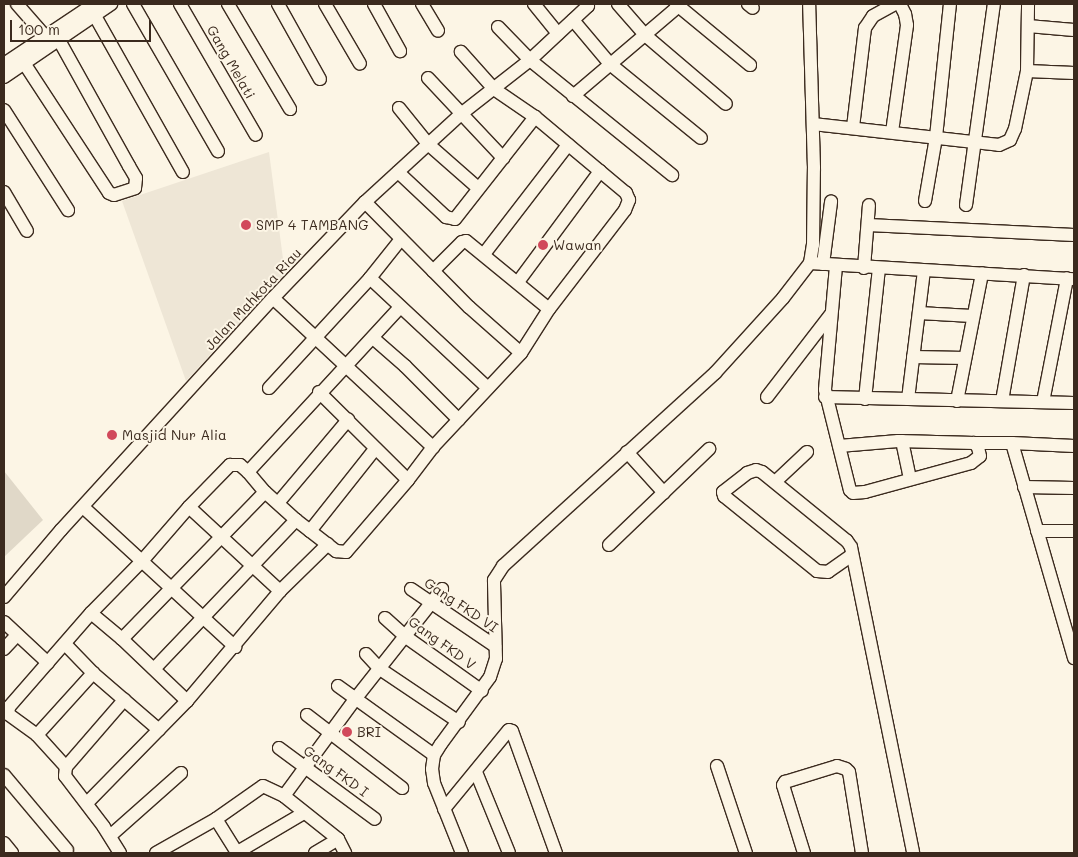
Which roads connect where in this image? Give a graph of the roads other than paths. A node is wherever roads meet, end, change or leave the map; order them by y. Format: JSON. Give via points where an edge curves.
{"nodes":[{"id":1,"x":17,"y":4,"type":"edge"},
{"id":2,"x":111,"y":4,"type":"edge"},
{"id":3,"x":133,"y":4,"type":"edge"},
{"id":4,"x":180,"y":4,"type":"edge"},
{"id":5,"x":228,"y":4,"type":"edge"},
{"id":6,"x":278,"y":4,"type":"edge"},
{"id":7,"x":325,"y":4,"type":"edge"},
{"id":8,"x":374,"y":4,"type":"edge"},
{"id":9,"x":422,"y":4,"type":"edge"},
{"id":10,"x":534,"y":4,"type":"edge"},
{"id":11,"x":588,"y":4,"type":"edge"},
{"id":12,"x":618,"y":4,"type":"edge"},
{"id":13,"x":809,"y":4,"type":"edge"},
{"id":14,"x":895,"y":4,"type":"edge"},
{"id":15,"x":900,"y":4,"type":"edge"},
{"id":16,"x":950,"y":4,"type":"edge"},
{"id":17,"x":994,"y":4,"type":"edge"},
{"id":18,"x":1028,"y":4,"type":"edge"},
{"id":19,"x":678,"y":5,"type":"edge"},
{"id":20,"x":78,"y":8,"type":"edge"},
{"id":21,"x":94,"y":10,"type":"edge"},
{"id":22,"x":572,"y":20,"type":"junction"},
{"id":23,"x":1028,"y":26,"type":"junction"},
{"id":24,"x":498,"y":27,"type":"dead end"},
{"id":25,"x":1074,"y":30,"type":"edge"},
{"id":26,"x":438,"y":31,"type":"dead end"},
{"id":27,"x":558,"y":34,"type":"junction"},
{"id":28,"x":645,"y":35,"type":"junction"},
{"id":29,"x":45,"y":36,"type":"junction"},
{"id":30,"x":59,"y":40,"type":"junction"},
{"id":31,"x":400,"y":51,"type":"dead end"},
{"id":32,"x":462,"y":52,"type":"dead end"},
{"id":33,"x":530,"y":60,"type":"junction"},
{"id":34,"x":12,"y":61,"type":"edge"},
{"id":35,"x":360,"y":64,"type":"dead end"},
{"id":36,"x":610,"y":64,"type":"junction"},
{"id":37,"x":750,"y":65,"type":"dead end"},
{"id":38,"x":1028,"y":71,"type":"junction"},
{"id":39,"x":1074,"y":73,"type":"edge"},
{"id":40,"x":4,"y":77,"type":"edge"},
{"id":41,"x":428,"y":78,"type":"dead end"},
{"id":42,"x":320,"y":79,"type":"dead end"},
{"id":43,"x":494,"y":89,"type":"junction"},
{"id":44,"x":573,"y":96,"type":"junction"},
{"id":45,"x":726,"y":104,"type":"dead end"},
{"id":46,"x":399,"y":108,"type":"dead end"},
{"id":47,"x":290,"y":109,"type":"dead end"},
{"id":48,"x":4,"y":110,"type":"edge"},
{"id":49,"x":461,"y":114,"type":"junction"},
{"id":50,"x":535,"y":117,"type":"junction"},
{"id":51,"x":813,"y":124,"type":"junction"},
{"id":52,"x":853,"y":127,"type":"junction"},
{"id":53,"x":892,"y":132,"type":"junction"},
{"id":54,"x":256,"y":135,"type":"dead end"},
{"id":55,"x":936,"y":137,"type":"junction"},
{"id":56,"x":701,"y":138,"type":"dead end"},
{"id":57,"x":973,"y":143,"type":"junction"},
{"id":58,"x":428,"y":144,"type":"junction"},
{"id":59,"x":568,"y":145,"type":"junction"},
{"id":60,"x":218,"y":151,"type":"dead end"},
{"id":61,"x":503,"y":158,"type":"junction"},
{"id":62,"x":600,"y":171,"type":"junction"},
{"id":63,"x":183,"y":172,"type":"dead end"},
{"id":64,"x":398,"y":172,"type":"junction"},
{"id":65,"x":672,"y":175,"type":"dead end"},
{"id":66,"x":478,"y":188,"type":"junction"},
{"id":67,"x":4,"y":192,"type":"edge"},
{"id":68,"x":925,"y":201,"type":"dead end"},
{"id":69,"x":365,"y":202,"type":"junction"},
{"id":70,"x":831,"y":202,"type":"dead end"},
{"id":71,"x":966,"y":205,"type":"dead end"},
{"id":72,"x":869,"y":206,"type":"dead end"},
{"id":73,"x":68,"y":210,"type":"dead end"},
{"id":74,"x":868,"y":224,"type":"junction"},
{"id":75,"x":27,"y":231,"type":"dead end"},
{"id":76,"x":1074,"y":235,"type":"edge"},
{"id":77,"x":401,"y":239,"type":"junction"},
{"id":78,"x":484,"y":254,"type":"junction"},
{"id":79,"x":816,"y":264,"type":"junction"},
{"id":80,"x":836,"y":266,"type":"junction"},
{"id":81,"x":864,"y":268,"type":"junction"},
{"id":82,"x":879,"y":269,"type":"junction"},
{"id":83,"x":433,"y":271,"type":"junction"},
{"id":84,"x":924,"y":271,"type":"junction"},
{"id":85,"x":982,"y":273,"type":"junction"},
{"id":86,"x":1024,"y":275,"type":"junction"},
{"id":87,"x":370,"y":278,"type":"junction"},
{"id":88,"x":1070,"y":278,"type":"edge"},
{"id":89,"x":518,"y":282,"type":"junction"},
{"id":90,"x":273,"y":298,"type":"junction"},
{"id":91,"x":400,"y":307,"type":"junction"},
{"id":92,"x":549,"y":309,"type":"junction"},
{"id":93,"x":919,"y":313,"type":"junction"},
{"id":94,"x":831,"y":314,"type":"junction"},
{"id":95,"x":972,"y":316,"type":"junction"},
{"id":96,"x":315,"y":336,"type":"junction"},
{"id":97,"x":372,"y":338,"type":"junction"},
{"id":98,"x":520,"y":353,"type":"junction"},
{"id":99,"x":913,"y":357,"type":"junction"},
{"id":100,"x":965,"y":358,"type":"junction"},
{"id":101,"x":346,"y":368,"type":"junction"},
{"id":102,"x":269,"y":388,"type":"dead end"},
{"id":103,"x":488,"y":388,"type":"junction"},
{"id":104,"x":320,"y":392,"type":"junction"},
{"id":105,"x":767,"y":397,"type":"dead end"},
{"id":106,"x":825,"y":397,"type":"junction"},
{"id":107,"x":865,"y":399,"type":"junction"},
{"id":108,"x":908,"y":399,"type":"junction"},
{"id":109,"x":957,"y":401,"type":"junction"},
{"id":110,"x":1002,"y":401,"type":"junction"},
{"id":111,"x":1043,"y":402,"type":"junction"},
{"id":112,"x":1074,"y":403,"type":"edge"},
{"id":113,"x":348,"y":420,"type":"junction"},
{"id":114,"x":459,"y":420,"type":"junction"},
{"id":115,"x":902,"y":441,"type":"junction"},
{"id":116,"x":974,"y":443,"type":"junction"},
{"id":117,"x":1012,"y":443,"type":"junction"},
{"id":118,"x":839,"y":446,"type":"junction"},
{"id":119,"x":1074,"y":446,"type":"edge"},
{"id":120,"x":375,"y":448,"type":"junction"},
{"id":121,"x":433,"y":448,"type":"junction"},
{"id":122,"x":710,"y":449,"type":"dead end"},
{"id":123,"x":627,"y":452,"type":"junction"},
{"id":124,"x":807,"y":452,"type":"dead end"},
{"id":125,"x":248,"y":472,"type":"junction"},
{"id":126,"x":910,"y":479,"type":"junction"},
{"id":127,"x":408,"y":480,"type":"junction"},
{"id":128,"x":775,"y":482,"type":"junction"},
{"id":129,"x":1024,"y":487,"type":"junction"},
{"id":130,"x":1074,"y":488,"type":"edge"},
{"id":131,"x":265,"y":492,"type":"junction"},
{"id":132,"x":664,"y":493,"type":"junction"},
{"id":133,"x":278,"y":502,"type":"junction"},
{"id":134,"x":83,"y":507,"type":"junction"},
{"id":135,"x":189,"y":507,"type":"junction"},
{"id":136,"x":296,"y":520,"type":"junction"},
{"id":137,"x":310,"y":531,"type":"junction"},
{"id":138,"x":1037,"y":531,"type":"junction"},
{"id":139,"x":1074,"y":531,"type":"edge"},
{"id":140,"x":221,"y":538,"type":"junction"},
{"id":141,"x":328,"y":544,"type":"junction"},
{"id":142,"x":609,"y":545,"type":"dead end"},
{"id":143,"x":852,"y":554,"type":"junction"},
{"id":144,"x":142,"y":562,"type":"junction"},
{"id":145,"x":252,"y":566,"type":"junction"},
{"id":146,"x":411,"y":588,"type":"dead end"},
{"id":147,"x":172,"y":589,"type":"junction"},
{"id":148,"x":442,"y":590,"type":"dead end"},
{"id":149,"x":280,"y":591,"type":"junction"},
{"id":150,"x":4,"y":597,"type":"edge"},
{"id":151,"x":432,"y":604,"type":"junction"},
{"id":152,"x":91,"y":614,"type":"junction"},
{"id":153,"x":203,"y":618,"type":"junction"},
{"id":154,"x":385,"y":618,"type":"dead end"},
{"id":155,"x":4,"y":622,"type":"edge"},
{"id":156,"x":17,"y":635,"type":"junction"},
{"id":157,"x":406,"y":637,"type":"junction"},
{"id":158,"x":122,"y":639,"type":"junction"},
{"id":159,"x":65,"y":644,"type":"junction"},
{"id":160,"x":495,"y":646,"type":"junction"},
{"id":161,"x":235,"y":647,"type":"junction"},
{"id":162,"x":4,"y":649,"type":"edge"},
{"id":163,"x":366,"y":654,"type":"dead end"},
{"id":164,"x":1074,"y":658,"type":"edge"},
{"id":165,"x":48,"y":663,"type":"junction"},
{"id":166,"x":154,"y":669,"type":"junction"},
{"id":167,"x":380,"y":670,"type":"junction"},
{"id":168,"x":94,"y":673,"type":"junction"},
{"id":169,"x":338,"y":686,"type":"dead end"},
{"id":170,"x":482,"y":691,"type":"junction"},
{"id":171,"x":356,"y":698,"type":"junction"},
{"id":172,"x":124,"y":700,"type":"junction"},
{"id":173,"x":187,"y":701,"type":"junction"},
{"id":174,"x":307,"y":715,"type":"dead end"},
{"id":175,"x":459,"y":722,"type":"junction"},
{"id":176,"x":159,"y":730,"type":"junction"},
{"id":177,"x":330,"y":734,"type":"junction"},
{"id":178,"x":37,"y":735,"type":"junction"},
{"id":179,"x":278,"y":748,"type":"dead end"},
{"id":180,"x":434,"y":756,"type":"junction"},
{"id":181,"x":717,"y":766,"type":"dead end"},
{"id":182,"x":66,"y":767,"type":"junction"},
{"id":183,"x":304,"y":768,"type":"junction"},
{"id":184,"x":476,"y":772,"type":"junction"},
{"id":185,"x":181,"y":773,"type":"dead end"},
{"id":186,"x":4,"y":775,"type":"edge"},
{"id":187,"x":402,"y":788,"type":"dead end"},
{"id":188,"x":284,"y":796,"type":"junction"},
{"id":189,"x":87,"y":803,"type":"junction"},
{"id":190,"x":444,"y":810,"type":"junction"},
{"id":191,"x":304,"y":813,"type":"junction"},
{"id":192,"x":216,"y":818,"type":"junction"},
{"id":193,"x":375,"y":819,"type":"dead end"},
{"id":194,"x":110,"y":836,"type":"junction"},
{"id":195,"x":338,"y":839,"type":"junction"},
{"id":196,"x":4,"y":843,"type":"edge"},
{"id":197,"x":66,"y":850,"type":"dead end"},
{"id":198,"x":12,"y":853,"type":"edge"},
{"id":199,"x":120,"y":853,"type":"edge"},
{"id":200,"x":156,"y":853,"type":"edge"},
{"id":201,"x":236,"y":853,"type":"edge"},
{"id":202,"x":315,"y":853,"type":"edge"},
{"id":203,"x":345,"y":853,"type":"edge"},
{"id":204,"x":462,"y":853,"type":"edge"},
{"id":205,"x":509,"y":853,"type":"edge"},
{"id":206,"x":556,"y":853,"type":"edge"},
{"id":207,"x":746,"y":853,"type":"edge"},
{"id":208,"x":804,"y":853,"type":"edge"},
{"id":209,"x":862,"y":853,"type":"edge"},
{"id":210,"x":913,"y":853,"type":"edge"}],
"edges":[{"from":1,"to":29,"type":"street"},
{"from":2,"to":21,"type":"street"},
{"from":3,"to":60,"type":"street"},
{"from":4,"to":54,"type":"street","name":"Gang Melati"},
{"from":5,"to":47,"type":"street"},
{"from":6,"to":42,"type":"street"},
{"from":7,"to":35,"type":"street"},
{"from":8,"to":31,"type":"street"},
{"from":9,"to":26,"type":"street"},
{"from":10,"to":27,"type":"street"},
{"from":11,"to":22,"type":"street","name":"Jalan Mahkota Riau"},
{"from":12,"to":28,"type":"street"},
{"from":13,"to":51,"type":"street"},
{"from":14,"to":52,"type":"street","via":[[873,16],[865,28]]},
{"from":15,"to":53,"type":"street","via":[[907,25]]},
{"from":16,"to":55,"type":"street"},
{"from":17,"to":57,"type":"street"},
{"from":18,"to":23,"type":"street"},
{"from":19,"to":28,"type":"street"},
{"from":19,"to":37,"type":"street"},
{"from":20,"to":21,"type":"street"},
{"from":20,"to":29,"type":"street"},
{"from":21,"to":30,"type":"street"},
{"from":21,"to":63,"type":"street"},
{"from":22,"to":27,"type":"street","name":"Jalan Mahkota Riau"},
{"from":22,"to":36,"type":"street"},
{"from":23,"to":25,"type":"street"},
{"from":23,"to":38,"type":"street"},
{"from":24,"to":33,"type":"street"},
{"from":27,"to":33,"type":"street","name":"Jalan Mahkota Riau"},
{"from":28,"to":36,"type":"street"},
{"from":28,"to":45,"type":"street"},
{"from":29,"to":34,"type":"street"},
{"from":30,"to":34,"type":"street"},
{"from":30,"to":34,"type":"street","via":[[136,178],[135,188],[114,195],[108,193]]},
{"from":32,"to":43,"type":"street"},
{"from":33,"to":43,"type":"street","name":"Jalan Mahkota Riau"},
{"from":33,"to":44,"type":"street"},
{"from":34,"to":40,"type":"street"},
{"from":36,"to":44,"type":"street"},
{"from":36,"to":56,"type":"street"},
{"from":38,"to":39,"type":"street"},
{"from":38,"to":57,"type":"street","via":[[1010,140],[999,145]]},
{"from":41,"to":49,"type":"street"},
{"from":43,"to":49,"type":"street","name":"Jalan Mahkota Riau"},
{"from":43,"to":50,"type":"street"},
{"from":44,"to":65,"type":"street"},
{"from":46,"to":58,"type":"street"},
{"from":48,"to":73,"type":"street"},
{"from":49,"to":58,"type":"street","name":"Jalan Mahkota Riau"},
{"from":49,"to":61,"type":"street"},
{"from":50,"to":59,"type":"street"},
{"from":50,"to":61,"type":"street"},
{"from":51,"to":52,"type":"street"},
{"from":51,"to":79,"type":"street","via":[[813,245]]},
{"from":52,"to":53,"type":"street"},
{"from":53,"to":55,"type":"street"},
{"from":55,"to":57,"type":"street"},
{"from":55,"to":68,"type":"street"},
{"from":57,"to":71,"type":"street"},
{"from":58,"to":64,"type":"street","name":"Jalan Mahkota Riau"},
{"from":58,"to":66,"type":"street"},
{"from":59,"to":62,"type":"street"},
{"from":59,"to":78,"type":"street"},
{"from":61,"to":66,"type":"street"},
{"from":62,"to":89,"type":"street"},
{"from":62,"to":92,"type":"street","via":[[630,200]]},
{"from":64,"to":66,"type":"street","via":[[450,219],[455,219]]},
{"from":64,"to":69,"type":"street","name":"Jalan Mahkota Riau"},
{"from":67,"to":75,"type":"street"},
{"from":69,"to":77,"type":"street"},
{"from":69,"to":90,"type":"street","name":"Jalan Mahkota Riau"},
{"from":70,"to":79,"type":"street"},
{"from":72,"to":74,"type":"street"},
{"from":74,"to":76,"type":"street"},
{"from":74,"to":81,"type":"street"},
{"from":77,"to":83,"type":"street"},
{"from":77,"to":87,"type":"street"},
{"from":78,"to":83,"type":"street","via":[[466,241],[462,242]]},
{"from":78,"to":89,"type":"street"},
{"from":79,"to":80,"type":"street"},
{"from":79,"to":123,"type":"street","via":[[715,372]]},
{"from":80,"to":81,"type":"street"},
{"from":80,"to":94,"type":"street"},
{"from":81,"to":82,"type":"street"},
{"from":82,"to":84,"type":"street"},
{"from":82,"to":107,"type":"street"},
{"from":83,"to":98,"type":"street"},
{"from":84,"to":85,"type":"street"},
{"from":84,"to":93,"type":"street"},
{"from":85,"to":86,"type":"street"},
{"from":85,"to":95,"type":"street"},
{"from":86,"to":88,"type":"street"},
{"from":86,"to":110,"type":"street"},
{"from":87,"to":91,"type":"street"},
{"from":87,"to":96,"type":"street"},
{"from":88,"to":111,"type":"street"},
{"from":89,"to":92,"type":"street"},
{"from":90,"to":96,"type":"street"},
{"from":90,"to":134,"type":"street","name":"Jalan Mahkota Riau"},
{"from":91,"to":97,"type":"street"},
{"from":91,"to":103,"type":"street"},
{"from":92,"to":98,"type":"street"},
{"from":93,"to":95,"type":"street"},
{"from":93,"to":99,"type":"street"},
{"from":94,"to":105,"type":"street"},
{"from":94,"to":106,"type":"street"},
{"from":95,"to":100,"type":"street"},
{"from":96,"to":101,"type":"street"},
{"from":96,"to":102,"type":"street"},
{"from":97,"to":101,"type":"street"},
{"from":97,"to":114,"type":"street"},
{"from":98,"to":103,"type":"street"},
{"from":99,"to":100,"type":"street"},
{"from":99,"to":108,"type":"street"},
{"from":100,"to":109,"type":"street"},
{"from":101,"to":104,"type":"street"},
{"from":101,"to":121,"type":"street"},
{"from":103,"to":114,"type":"street"},
{"from":104,"to":113,"type":"street"},
{"from":104,"to":125,"type":"street"},
{"from":106,"to":107,"type":"street"},
{"from":106,"to":118,"type":"street"},
{"from":107,"to":108,"type":"street"},
{"from":108,"to":109,"type":"street"},
{"from":109,"to":110,"type":"street"},
{"from":110,"to":111,"type":"street"},
{"from":111,"to":112,"type":"street"},
{"from":113,"to":120,"type":"street"},
{"from":113,"to":133,"type":"street"},
{"from":114,"to":121,"type":"street"},
{"from":115,"to":116,"type":"street"},
{"from":115,"to":118,"type":"street"},
{"from":115,"to":126,"type":"street"},
{"from":116,"to":117,"type":"street"},
{"from":116,"to":126,"type":"street","via":[[980,456],[976,461]]},
{"from":117,"to":119,"type":"street"},
{"from":117,"to":129,"type":"street"},
{"from":118,"to":126,"type":"street","via":[[847,486],[853,493]]},
{"from":120,"to":127,"type":"street"},
{"from":120,"to":137,"type":"street"},
{"from":121,"to":127,"type":"street"},
{"from":122,"to":132,"type":"street"},
{"from":123,"to":132,"type":"street"},
{"from":123,"to":160,"type":"street","via":[[503,566],[494,580]]},
{"from":124,"to":128,"type":"street"},
{"from":125,"to":131,"type":"street"},
{"from":125,"to":135,"type":"street","via":[[240,464],[230,465]]},
{"from":127,"to":141,"type":"street","via":[[346,552],[336,551]]},
{"from":128,"to":143,"type":"street","via":[[847,541]]},
{"from":128,"to":143,"type":"street","via":[[756,470],[723,492],[817,571],[828,572]]},
{"from":129,"to":130,"type":"street"},
{"from":129,"to":138,"type":"street"},
{"from":131,"to":133,"type":"street"},
{"from":131,"to":140,"type":"street"},
{"from":132,"to":142,"type":"street"},
{"from":133,"to":136,"type":"street"},
{"from":134,"to":144,"type":"street"},
{"from":134,"to":150,"type":"street","name":"Jalan Mahkota Riau"},
{"from":135,"to":140,"type":"street"},
{"from":135,"to":144,"type":"street"},
{"from":136,"to":137,"type":"street"},
{"from":136,"to":145,"type":"street"},
{"from":137,"to":141,"type":"street"},
{"from":138,"to":139,"type":"street"},
{"from":138,"to":164,"type":"street"},
{"from":140,"to":145,"type":"street"},
{"from":140,"to":147,"type":"street"},
{"from":141,"to":149,"type":"street"},
{"from":143,"to":210,"type":"street"},
{"from":144,"to":147,"type":"street"},
{"from":144,"to":152,"type":"street"},
{"from":145,"to":149,"type":"street"},
{"from":145,"to":153,"type":"street"},
{"from":146,"to":151,"type":"street","name":"Gang FKD VI"},
{"from":147,"to":153,"type":"street"},
{"from":147,"to":158,"type":"street"},
{"from":148,"to":151,"type":"street"},
{"from":149,"to":161,"type":"street"},
{"from":151,"to":157,"type":"street"},
{"from":151,"to":160,"type":"street","name":"Gang FKD VI"},
{"from":152,"to":158,"type":"street"},
{"from":152,"to":159,"type":"street"},
{"from":153,"to":161,"type":"street"},
{"from":153,"to":166,"type":"street"},
{"from":154,"to":157,"type":"street","name":"Gang FKD V"},
{"from":155,"to":156,"type":"street"},
{"from":156,"to":162,"type":"street"},
{"from":156,"to":165,"type":"street"},
{"from":157,"to":167,"type":"street"},
{"from":157,"to":170,"type":"street","name":"Gang FKD V"},
{"from":158,"to":166,"type":"street"},
{"from":159,"to":165,"type":"street"},
{"from":159,"to":168,"type":"street"},
{"from":160,"to":170,"type":"street","via":[[493,668]]},
{"from":161,"to":173,"type":"street"},
{"from":163,"to":167,"type":"street"},
{"from":165,"to":178,"type":"street","via":[[8,710],[8,714]]},
{"from":166,"to":173,"type":"street"},
{"from":167,"to":171,"type":"street"},
{"from":167,"to":175,"type":"street"},
{"from":168,"to":172,"type":"street"},
{"from":168,"to":178,"type":"street"},
{"from":169,"to":171,"type":"street"},
{"from":170,"to":175,"type":"street"},
{"from":171,"to":177,"type":"street"},
{"from":171,"to":180,"type":"street"},
{"from":172,"to":176,"type":"street"},
{"from":172,"to":182,"type":"street"},
{"from":173,"to":176,"type":"street"},
{"from":174,"to":177,"type":"street"},
{"from":175,"to":180,"type":"street"},
{"from":176,"to":189,"type":"street"},
{"from":177,"to":183,"type":"street"},
{"from":177,"to":187,"type":"street"},
{"from":178,"to":182,"type":"street"},
{"from":179,"to":183,"type":"street","name":"Gang FKD I"},
{"from":180,"to":190,"type":"street","via":[[434,783]]},
{"from":181,"to":207,"type":"street"},
{"from":182,"to":189,"type":"street","via":[[65,776]]},
{"from":183,"to":188,"type":"street"},
{"from":183,"to":193,"type":"street","name":"Gang FKD I"},
{"from":184,"to":190,"type":"street"},
{"from":184,"to":205,"type":"street"},
{"from":184,"to":206,"type":"street","via":[[507,731],[512,731]]},
{"from":185,"to":194,"type":"street"},
{"from":186,"to":197,"type":"street"},
{"from":188,"to":191,"type":"street"},
{"from":188,"to":192,"type":"street","via":[[263,786]]},
{"from":189,"to":194,"type":"street"},
{"from":190,"to":204,"type":"street"},
{"from":191,"to":195,"type":"street"},
{"from":191,"to":201,"type":"street"},
{"from":192,"to":200,"type":"street"},
{"from":192,"to":201,"type":"street"},
{"from":194,"to":199,"type":"street"},
{"from":195,"to":202,"type":"street"},
{"from":195,"to":203,"type":"street"},
{"from":196,"to":198,"type":"street"},
{"from":208,"to":209,"type":"street","via":[[783,785],[837,766],[849,772]]}]}
